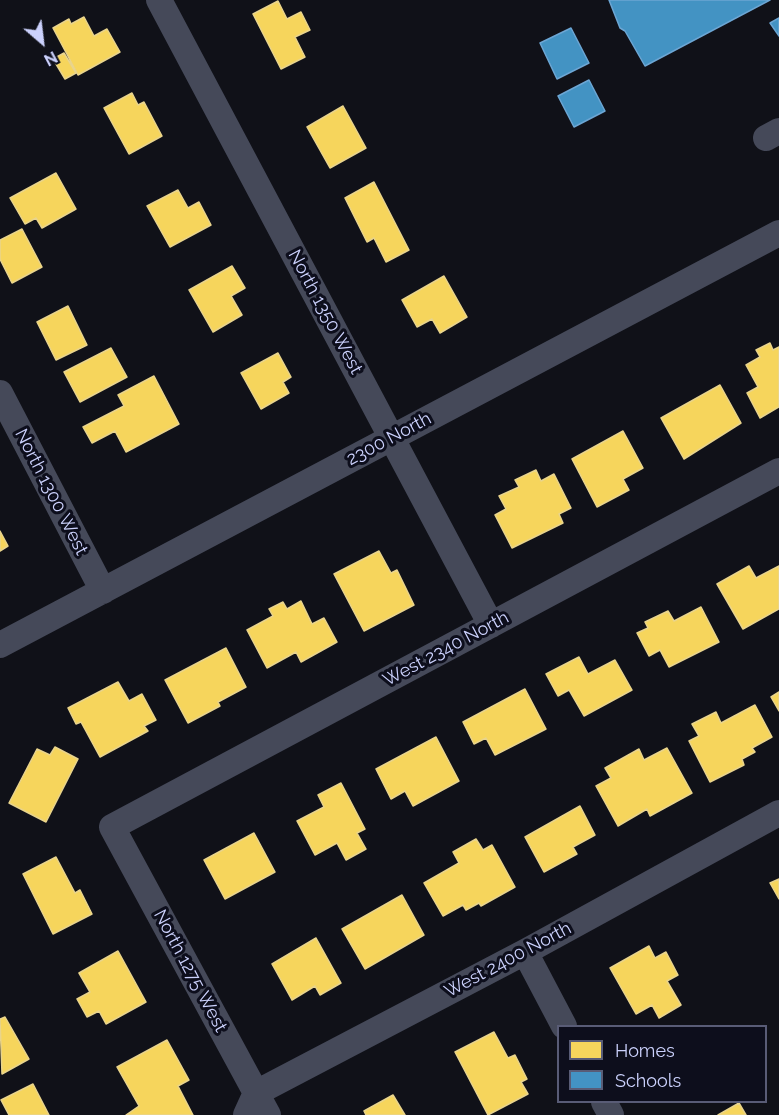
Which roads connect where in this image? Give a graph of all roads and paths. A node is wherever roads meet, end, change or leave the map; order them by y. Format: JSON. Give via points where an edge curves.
{"nodes":[{"id":1,"x":159,"y":0,"type":"edge"},
{"id":2,"x":779,"y":233,"type":"edge"},
{"id":3,"x":0,"y":393,"type":"edge"},
{"id":4,"x":392,"y":438,"type":"junction"},
{"id":5,"x":779,"y":471,"type":"edge"},
{"id":6,"x":103,"y":591,"type":"junction"},
{"id":7,"x":491,"y":625,"type":"junction"},
{"id":8,"x":0,"y":645,"type":"edge"},
{"id":9,"x":779,"y":813,"type":"edge"},
{"id":10,"x":112,"y":827,"type":"joint"},
{"id":11,"x":525,"y":952,"type":"junction"},
{"id":12,"x":563,"y":1025,"type":"edge"},
{"id":13,"x":257,"y":1108,"type":"edge"}],
"edges":[{"from":1,"to":4,"type":"street","name":"North 1350 West"},
{"from":2,"to":4,"type":"street","name":"2300 North"},
{"from":3,"to":6,"type":"street","name":"North 1300 West"},
{"from":4,"to":6,"type":"street","name":"2300 North"},
{"from":4,"to":7,"type":"street","name":"North 1350 West"},
{"from":5,"to":7,"type":"street","name":"West 2340 North"},
{"from":6,"to":8,"type":"street","name":"2300 North"},
{"from":7,"to":10,"type":"street","name":"West 2340 North"},
{"from":9,"to":11,"type":"street","name":"West 2400 North"},
{"from":10,"to":13,"type":"street","name":"North 1275 West"},
{"from":11,"to":12,"type":"street"},
{"from":11,"to":13,"type":"street","name":"West 2400 North"}]}
